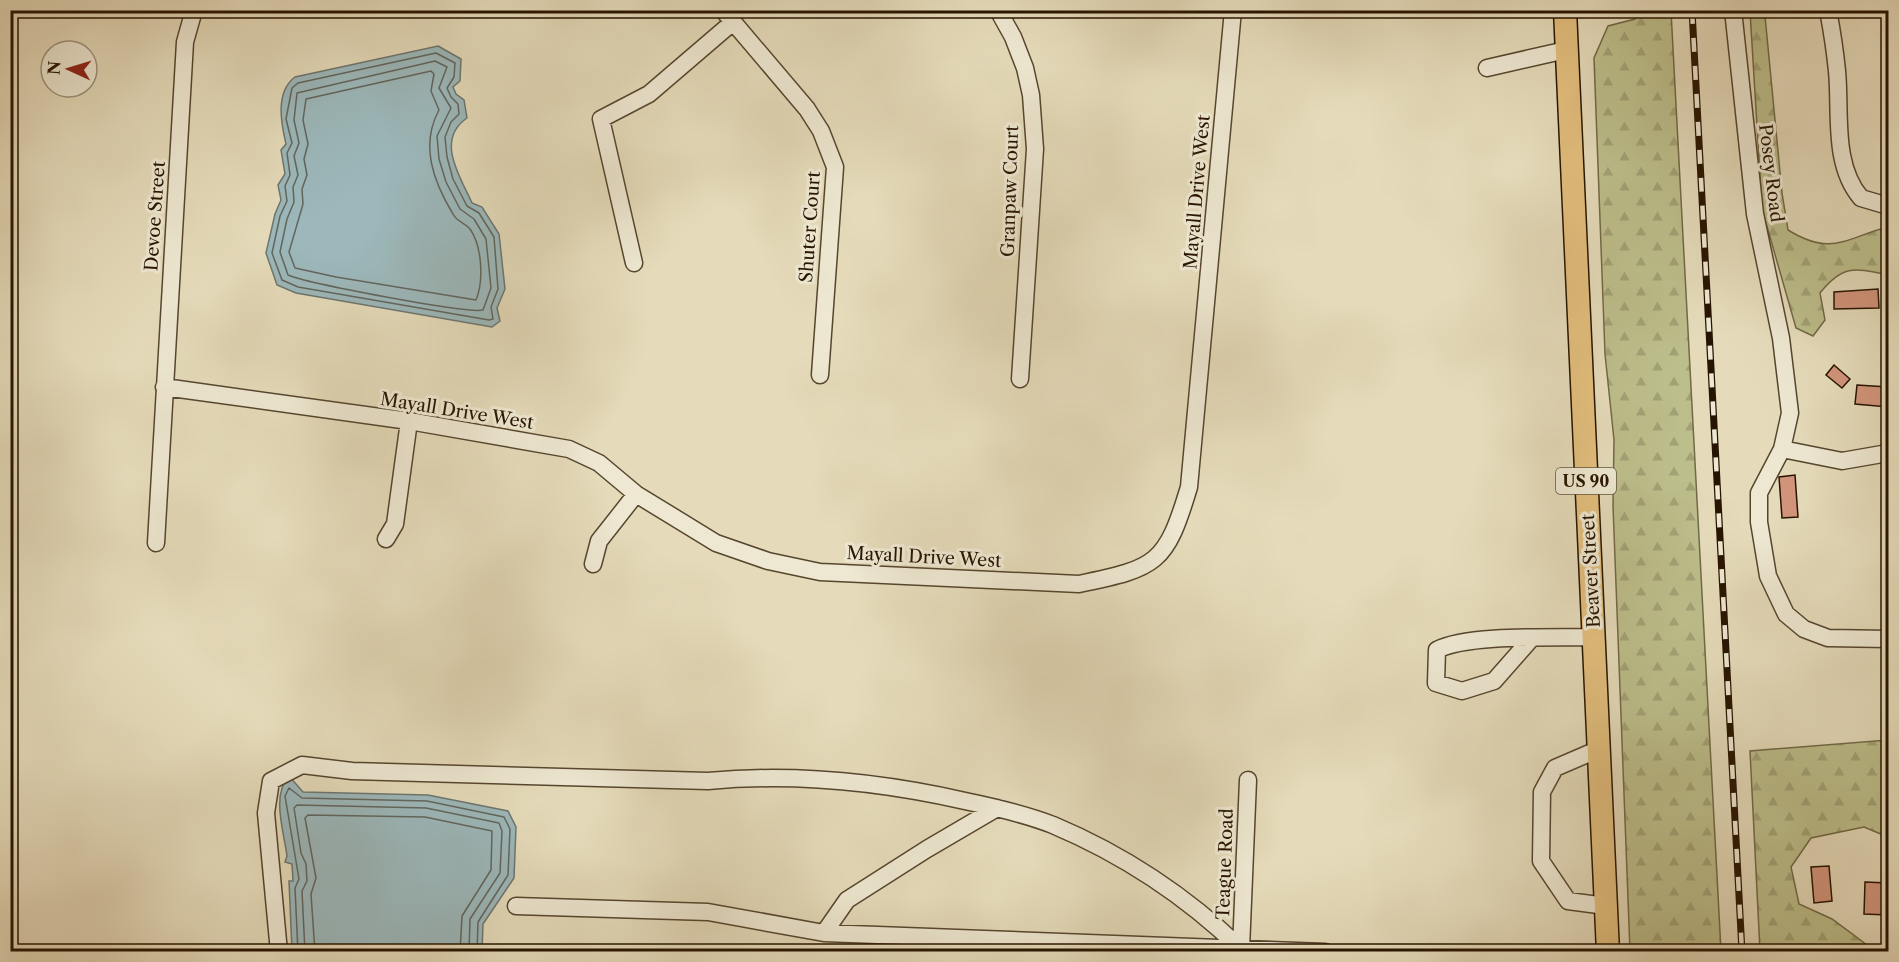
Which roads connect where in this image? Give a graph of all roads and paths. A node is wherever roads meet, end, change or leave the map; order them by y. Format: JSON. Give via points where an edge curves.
{"nodes":[{"id":1,"x":194,"y":10,"type":"edge"},
{"id":2,"x":998,"y":10,"type":"edge"},
{"id":3,"x":1233,"y":10,"type":"edge"},
{"id":4,"x":1564,"y":10,"type":"edge"},
{"id":5,"x":1733,"y":10,"type":"edge"},
{"id":6,"x":1828,"y":10,"type":"edge"},
{"id":7,"x":728,"y":16,"type":"edge"},
{"id":8,"x":1566,"y":50,"type":"junction"},
{"id":9,"x":1487,"y":68,"type":"dead end"},
{"id":10,"x":1888,"y":207,"type":"edge"},
{"id":11,"x":634,"y":263,"type":"dead end"},
{"id":12,"x":820,"y":375,"type":"dead end"},
{"id":13,"x":1020,"y":379,"type":"dead end"},
{"id":14,"x":164,"y":387,"type":"junction"},
{"id":15,"x":409,"y":422,"type":"junction"},
{"id":16,"x":1782,"y":449,"type":"junction"},
{"id":17,"x":1888,"y":453,"type":"edge"},
{"id":18,"x":636,"y":494,"type":"junction"},
{"id":19,"x":386,"y":539,"type":"dead end"},
{"id":20,"x":156,"y":543,"type":"dead end"},
{"id":21,"x":593,"y":564,"type":"dead end"},
{"id":22,"x":1594,"y":637,"type":"junction"},
{"id":23,"x":1531,"y":639,"type":"junction"},
{"id":24,"x":1888,"y":639,"type":"edge"},
{"id":25,"x":1599,"y":749,"type":"junction"},
{"id":26,"x":1248,"y":780,"type":"dead end"},
{"id":27,"x":997,"y":808,"type":"junction"},
{"id":28,"x":516,"y":906,"type":"dead end"},
{"id":29,"x":1606,"y":906,"type":"junction"},
{"id":30,"x":824,"y":933,"type":"junction"},
{"id":31,"x":1242,"y":949,"type":"junction"},
{"id":32,"x":279,"y":951,"type":"edge"},
{"id":33,"x":1290,"y":951,"type":"edge"},
{"id":34,"x":1325,"y":951,"type":"edge"},
{"id":35,"x":1608,"y":951,"type":"edge"}],
"edges":[{"from":1,"to":14,"type":"street","name":"Devoe Street","via":[[186,42]]},
{"from":2,"to":13,"type":"street","name":"Granpaw Court","via":[[1025,68],[1035,149]]},
{"from":3,"to":18,"type":"street","name":"Mayall Drive West","via":[[1189,487],[1177,528],[1160,555],[1145,566],[1079,584],[820,572],[768,561],[716,543]]},
{"from":4,"to":8,"type":"main road","name":"Beaver Street","number":"US 90"},
{"from":5,"to":16,"type":"street","name":"Posey Road","via":[[1755,214],[1781,338],[1790,413]]},
{"from":6,"to":10,"type":"street","via":[[1846,174],[1861,198]]},
{"from":7,"to":11,"type":"street","via":[[649,94],[601,118]]},
{"from":7,"to":12,"type":"street","name":"Shuter Court","via":[[807,109],[821,130],[835,166]]},
{"from":8,"to":9,"type":"street"},
{"from":8,"to":22,"type":"main road","name":"Beaver Street","number":"US 90"},
{"from":14,"to":15,"type":"street","name":"Mayall Drive West"},
{"from":14,"to":20,"type":"street","name":"Devoe Street"},
{"from":15,"to":18,"type":"street","name":"Mayall Drive West","via":[[568,449],[599,463]]},
{"from":15,"to":19,"type":"street","via":[[395,524]]},
{"from":16,"to":17,"type":"street","via":[[1842,461]]},
{"from":16,"to":24,"type":"street","name":"Posey Road","via":[[1759,493],[1759,522],[1768,576],[1786,614],[1804,629],[1828,638]]},
{"from":18,"to":21,"type":"street","via":[[599,541]]},
{"from":22,"to":23,"type":"street"},
{"from":22,"to":25,"type":"main road","name":"Beaver Street","number":"US 90"},
{"from":23,"to":23,"type":"street","via":[[1452,642],[1437,650],[1436,683],[1462,691],[1494,681]]},
{"from":25,"to":29,"type":"main road","name":"Beaver Street","number":"US 90"},
{"from":25,"to":29,"type":"street","via":[[1555,768],[1542,792],[1541,861],[1568,901]]},
{"from":26,"to":31,"type":"street","name":"Teague Road"},
{"from":27,"to":30,"type":"street","via":[[847,900]]},
{"from":27,"to":31,"type":"street","via":[[1051,825],[1110,852],[1203,913]]},
{"from":27,"to":32,"type":"street","via":[[895,786],[836,780],[672,780],[352,771],[302,765],[271,781],[266,813]]},
{"from":28,"to":30,"type":"street","via":[[708,912]]},
{"from":29,"to":35,"type":"main road","name":"Beaver Street","number":"US 90"},
{"from":30,"to":31,"type":"street"},
{"from":31,"to":33,"type":"street"},
{"from":33,"to":34,"type":"street"}]}
